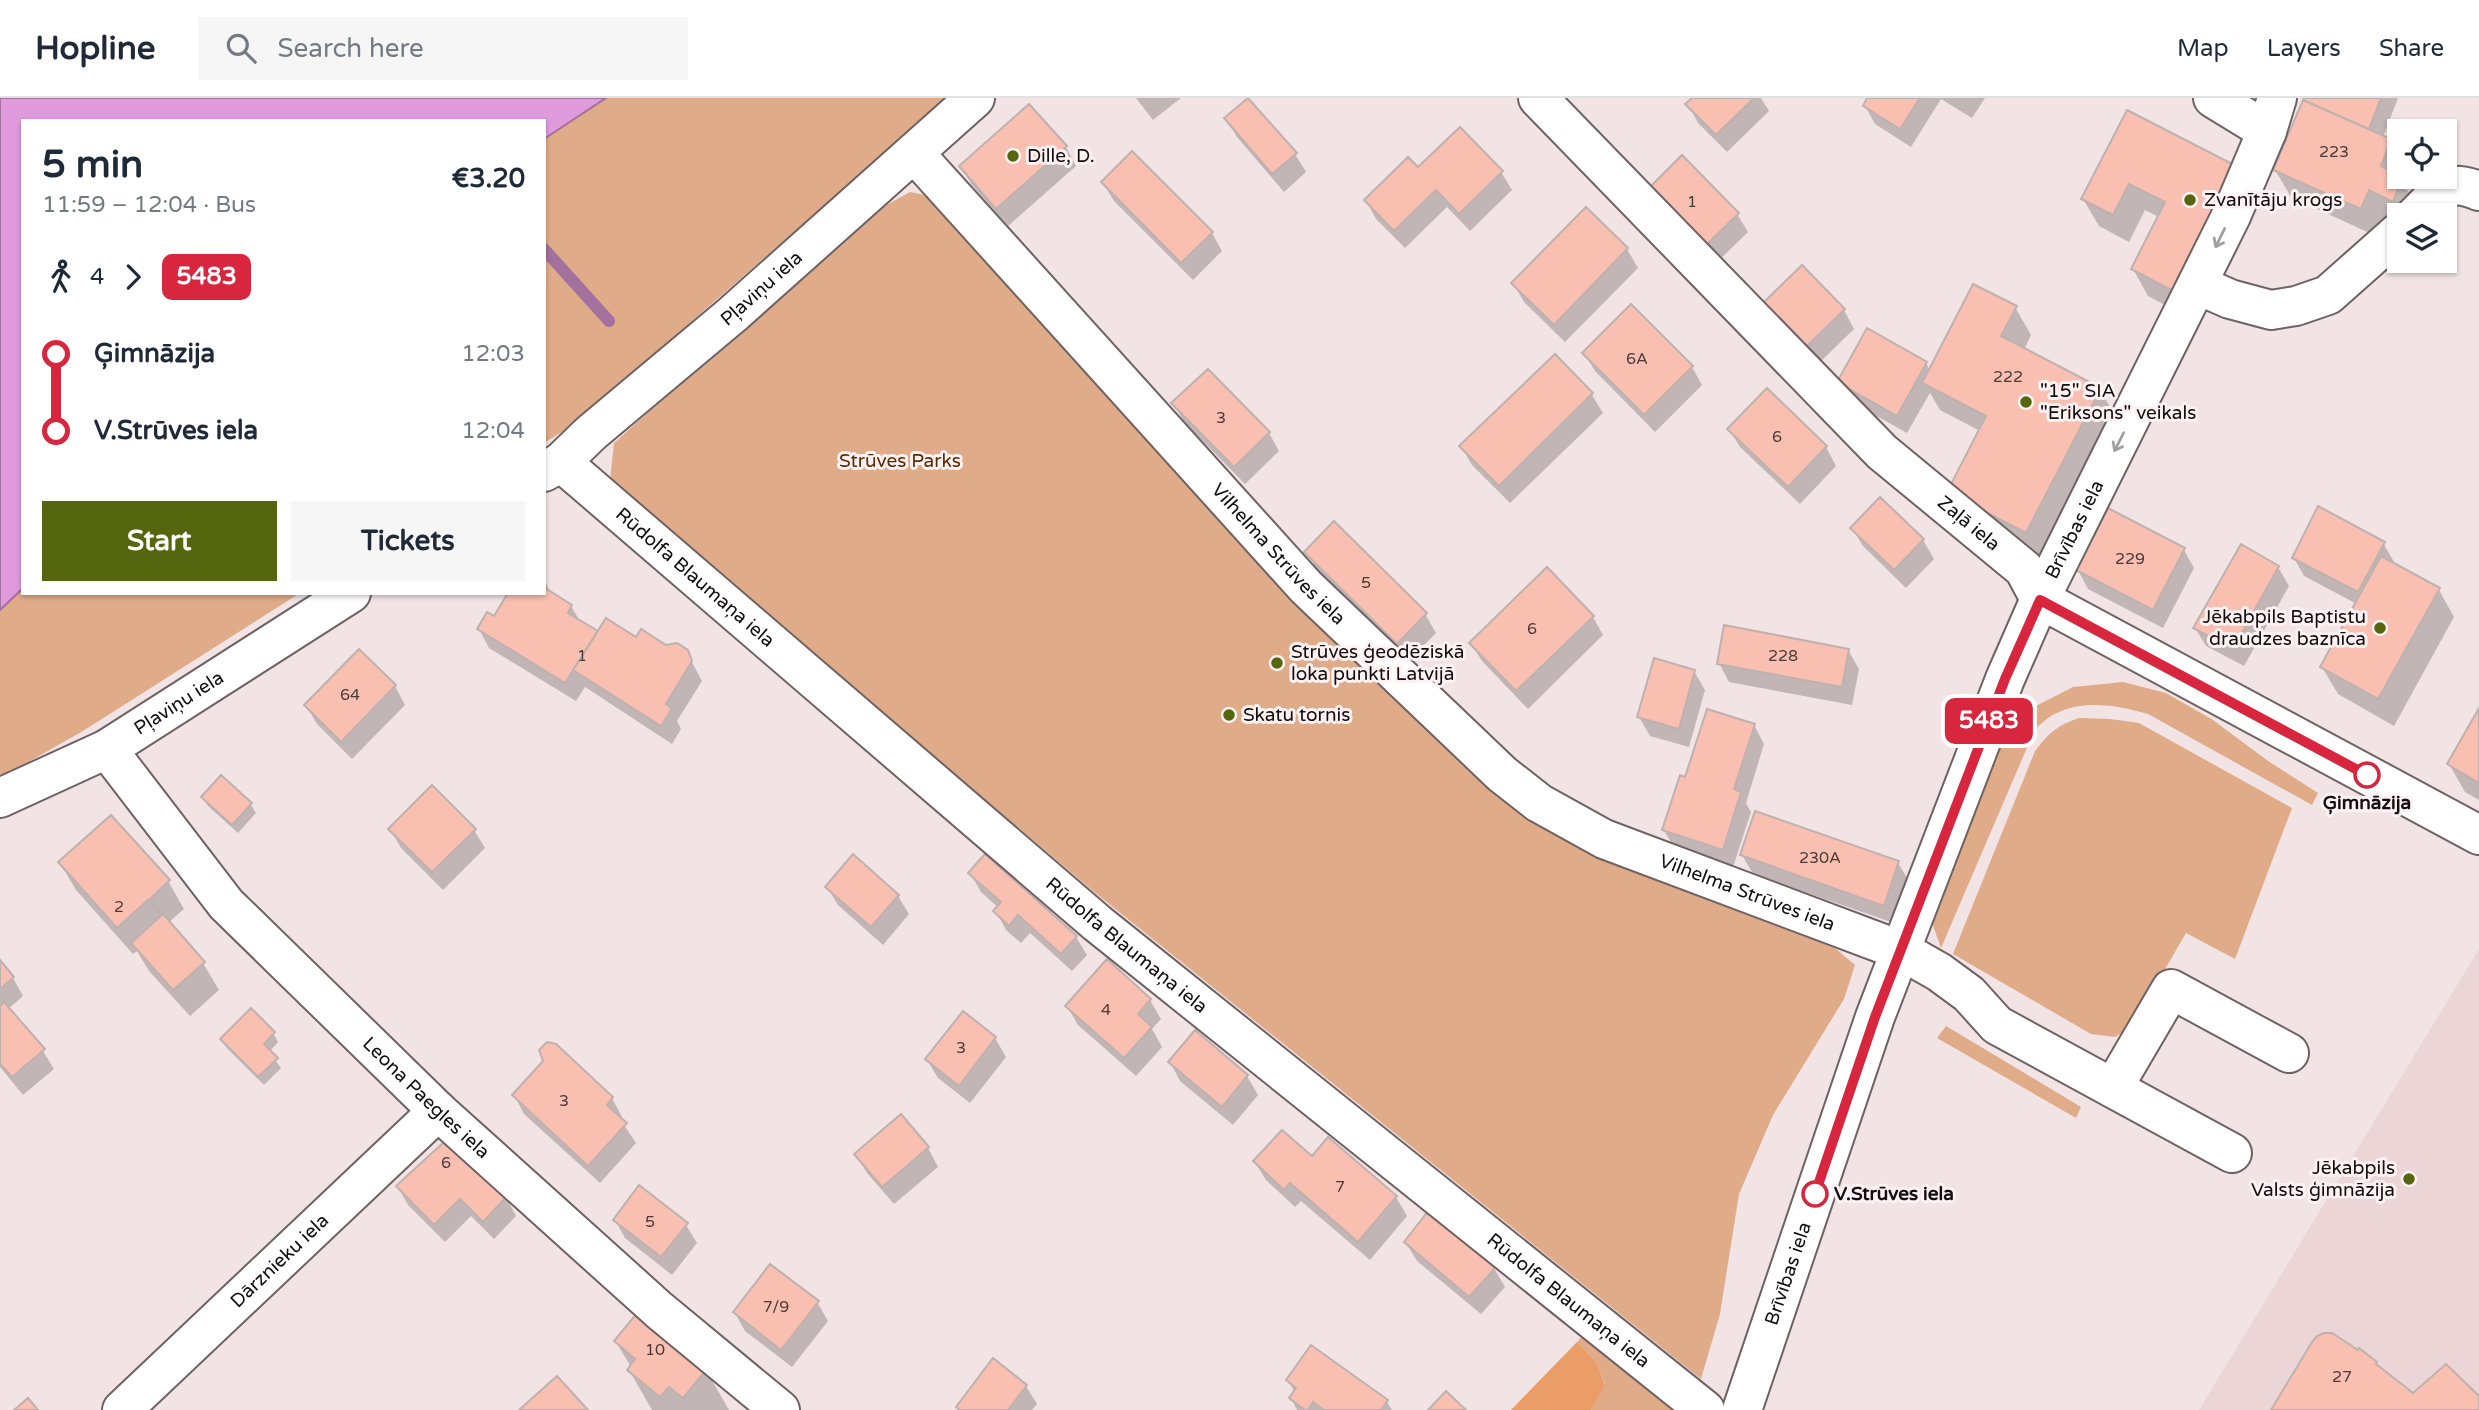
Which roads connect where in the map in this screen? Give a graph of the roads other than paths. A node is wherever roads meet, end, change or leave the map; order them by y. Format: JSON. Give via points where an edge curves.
{"nodes":[{"id":1,"x":975,"y":98,"type":"edge"},
{"id":2,"x":1538,"y":98,"type":"edge"},
{"id":3,"x":2213,"y":98,"type":"edge"},
{"id":4,"x":2272,"y":114,"type":"edge"},
{"id":5,"x":914,"y":153,"type":"junction"},
{"id":6,"x":2479,"y":191,"type":"edge"},
{"id":7,"x":2429,"y":203,"type":"edge"},
{"id":8,"x":2387,"y":243,"type":"edge"},
{"id":9,"x":2198,"y":285,"type":"junction"},
{"id":10,"x":553,"y":467,"type":"edge"},
{"id":11,"x":348,"y":595,"type":"edge"},
{"id":12,"x":2040,"y":600,"type":"junction"},
{"id":13,"x":107,"y":749,"type":"junction"},
{"id":14,"x":0,"y":798,"type":"edge"},
{"id":15,"x":2479,"y":835,"type":"edge"},
{"id":16,"x":1902,"y":951,"type":"junction"},
{"id":17,"x":2289,"y":1053,"type":"dead end"},
{"id":18,"x":2113,"y":1088,"type":"junction"},
{"id":19,"x":438,"y":1111,"type":"junction"},
{"id":20,"x":2232,"y":1153,"type":"dead end"},
{"id":21,"x":122,"y":1410,"type":"edge"},
{"id":22,"x":780,"y":1410,"type":"edge"},
{"id":23,"x":1705,"y":1410,"type":"edge"},
{"id":24,"x":1742,"y":1410,"type":"edge"}],
"edges":[{"from":1,"to":5,"type":"street","name":"Pļaviņu iela"},
{"from":2,"to":12,"type":"street","name":"Zaļā iela","via":[[1882,452],[2024,569]]},
{"from":3,"to":4,"type":"street"},
{"from":4,"to":9,"type":"street","name":"Brīvības iela","one_way":true},
{"from":5,"to":10,"type":"street","name":"Pļaviņu iela"},
{"from":5,"to":16,"type":"street","name":"Vilhelma Strūves iela","via":[[1306,587],[1502,774],[1539,803],[1604,839]]},
{"from":6,"to":7,"type":"street","via":[[2461,184],[2445,188]]},
{"from":8,"to":9,"type":"street","via":[[2328,295],[2296,306],[2271,310]]},
{"from":9,"to":12,"type":"street","name":"Brīvības iela","one_way":true},
{"from":10,"to":23,"type":"street","name":"Rūdolfa Blaumaņa iela","via":[[1097,923]]},
{"from":11,"to":13,"type":"street","name":"Pļaviņu iela"},
{"from":12,"to":15,"type":"street"},
{"from":12,"to":16,"type":"street","name":"Brīvības iela","via":[[2005,679]]},
{"from":13,"to":14,"type":"street","name":"Pļaviņu iela"},
{"from":13,"to":19,"type":"street","name":"Leona Paegles iela","via":[[226,904]]},
{"from":16,"to":18,"type":"street","name":"Vilhelma Strūves iela","via":[[1969,994],[1997,1025]]},
{"from":16,"to":24,"type":"street","name":"Brīvības iela","via":[[1875,1017]]},
{"from":17,"to":18,"type":"street","via":[[2171,989]]},
{"from":18,"to":20,"type":"street","name":"Vilhelma Strūves iela"},
{"from":19,"to":21,"type":"street","name":"Dārznieku iela"},
{"from":19,"to":22,"type":"street","name":"Leona Paegles iela","via":[[659,1310]]}]}
